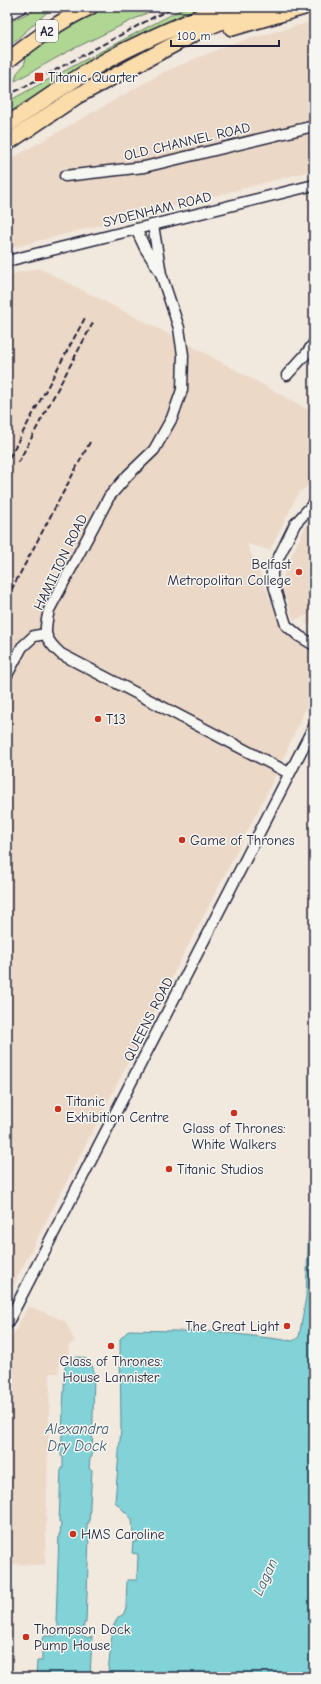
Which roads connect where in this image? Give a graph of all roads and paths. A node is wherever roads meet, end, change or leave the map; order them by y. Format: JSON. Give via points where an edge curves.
{"nodes":[{"id":1,"x":22,"y":7,"type":"edge"},
{"id":2,"x":68,"y":7,"type":"edge"},
{"id":3,"x":90,"y":7,"type":"edge"},
{"id":4,"x":222,"y":7,"type":"edge"},
{"id":5,"x":258,"y":7,"type":"edge"},
{"id":6,"x":304,"y":7,"type":"edge"},
{"id":7,"x":10,"y":11,"type":"edge"},
{"id":8,"x":174,"y":46,"type":"junction"},
{"id":9,"x":7,"y":60,"type":"edge"},
{"id":10,"x":7,"y":125,"type":"edge"},
{"id":11,"x":314,"y":126,"type":"edge"},
{"id":12,"x":7,"y":143,"type":"edge"},
{"id":13,"x":65,"y":176,"type":"dead end"},
{"id":14,"x":314,"y":186,"type":"edge"},
{"id":15,"x":153,"y":225,"type":"junction"},
{"id":16,"x":136,"y":229,"type":"junction"},
{"id":17,"x":7,"y":261,"type":"edge"},
{"id":18,"x":161,"y":274,"type":"junction"},
{"id":19,"x":314,"y":343,"type":"edge"},
{"id":20,"x":310,"y":356,"type":"edge"},
{"id":21,"x":287,"y":374,"type":"dead end"},
{"id":22,"x":314,"y":503,"type":"edge"},
{"id":23,"x":46,"y":634,"type":"junction"},
{"id":24,"x":314,"y":645,"type":"edge"},
{"id":25,"x":7,"y":675,"type":"edge"},
{"id":26,"x":314,"y":726,"type":"edge"},
{"id":27,"x":289,"y":773,"type":"junction"},
{"id":28,"x":7,"y":1324,"type":"edge"}],
"edges":[{"from":1,"to":7,"type":"street"},
{"from":2,"to":9,"type":"highway","number":"A2","via":[[31,34]]},
{"from":3,"to":9,"type":"highway","number":"A2","via":[[46,31]]},
{"from":4,"to":10,"type":"highway","via":[[120,53],[77,78]]},
{"from":5,"to":8,"type":"highway","via":[[202,29]]},
{"from":6,"to":8,"type":"highway"},
{"from":8,"to":12,"type":"highway","via":[[77,96]]},
{"from":11,"to":13,"type":"street","name":"OLD CHANNEL ROAD","via":[[144,167]]},
{"from":14,"to":15,"type":"street","name":"SYDENHAM ROAD"},
{"from":15,"to":16,"type":"street","name":"SYDENHAM ROAD"},
{"from":15,"to":18,"type":"street","name":"HAMILTON ROAD"},
{"from":16,"to":17,"type":"street","name":"SYDENHAM ROAD"},
{"from":16,"to":18,"type":"street","name":"HAMILTON ROAD"},
{"from":18,"to":23,"type":"street","name":"HAMILTON ROAD","via":[[178,328],[183,355],[182,390],[172,418],[154,450],[109,497],[49,610]]},
{"from":19,"to":20,"type":"street"},
{"from":20,"to":21,"type":"street"},
{"from":22,"to":24,"type":"street","via":[[295,524],[272,571],[273,587],[284,620],[290,629]]},
{"from":23,"to":25,"type":"street","via":[[34,636],[22,647]]},
{"from":23,"to":27,"type":"street","via":[[49,644],[66,657]]},
{"from":26,"to":27,"type":"street","name":"QUEENS ROAD"},
{"from":27,"to":28,"type":"street","name":"QUEENS ROAD"}]}
